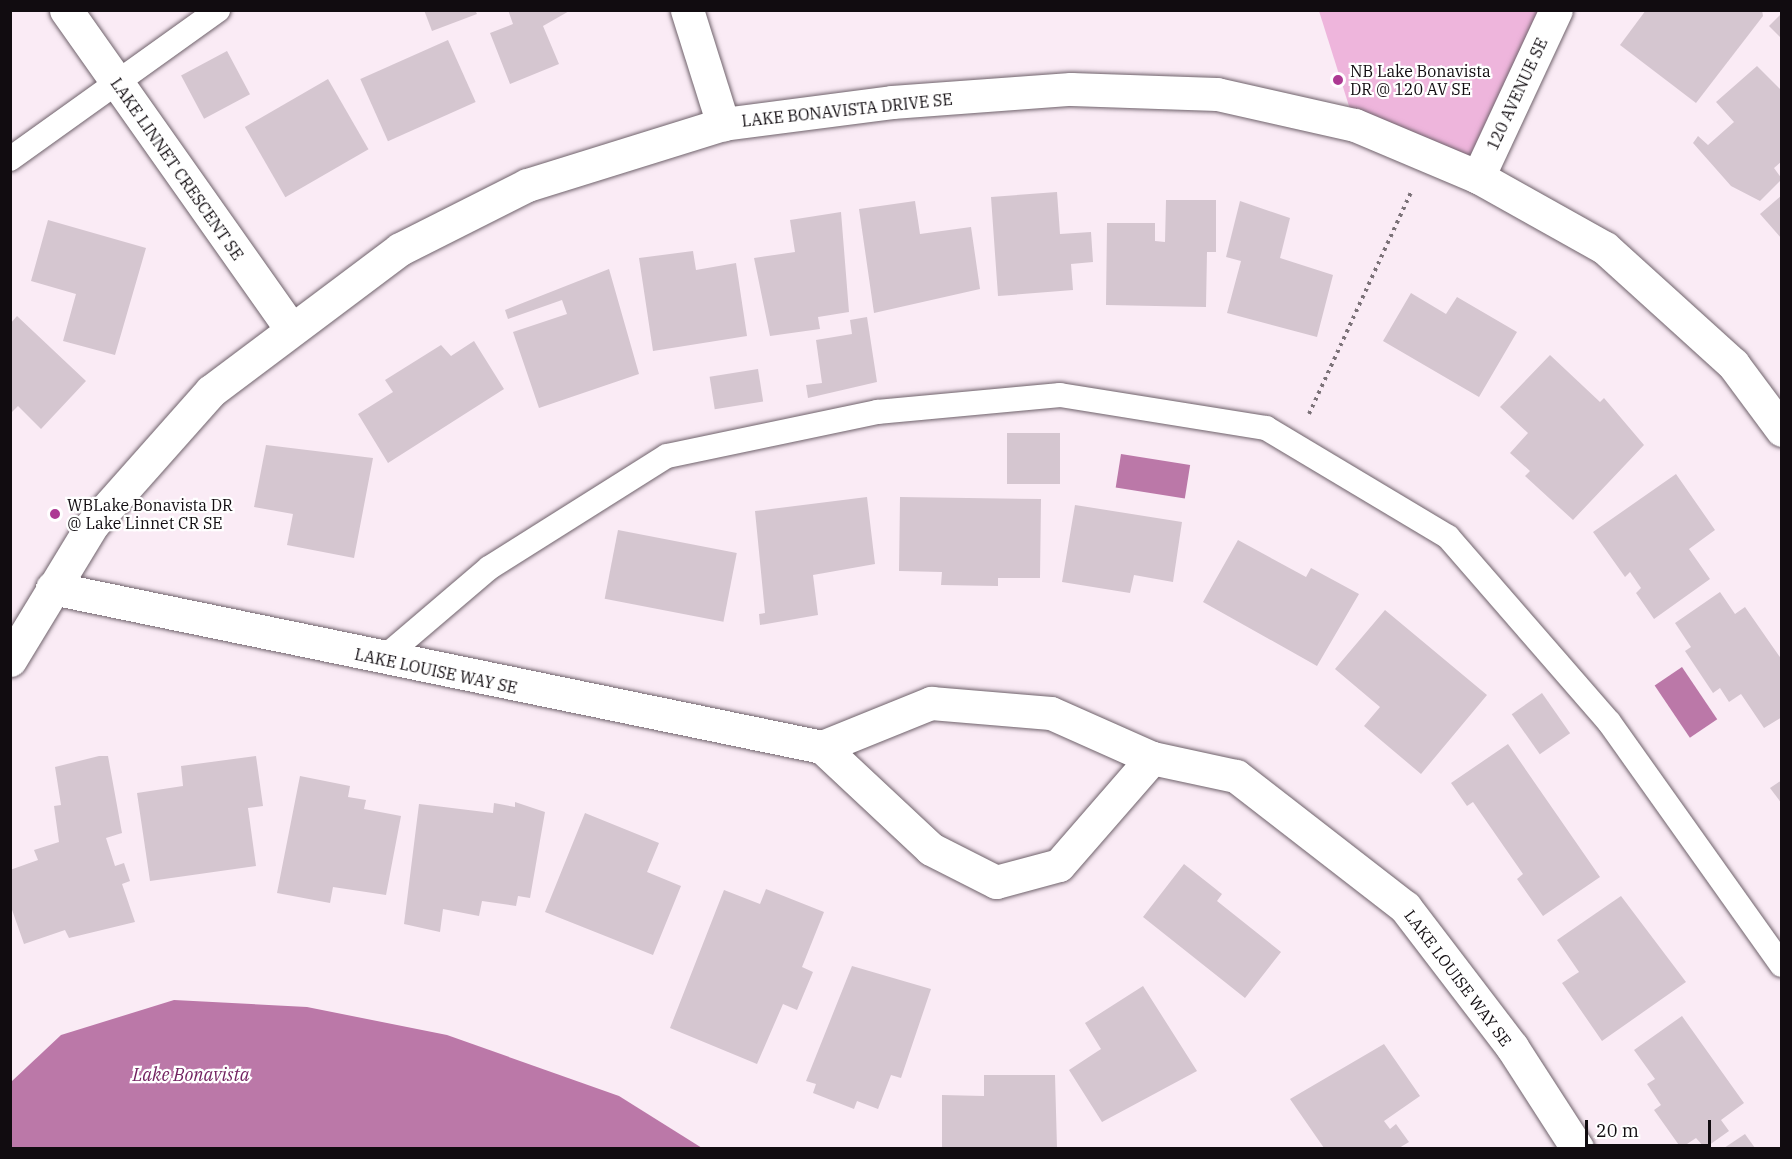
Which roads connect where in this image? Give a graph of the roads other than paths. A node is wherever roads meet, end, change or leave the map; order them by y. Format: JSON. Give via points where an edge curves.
{"nodes":[{"id":1,"x":66,"y":10,"type":"edge"},
{"id":2,"x":218,"y":10,"type":"edge"},
{"id":3,"x":687,"y":10,"type":"edge"},
{"id":4,"x":1556,"y":10,"type":"edge"},
{"id":5,"x":117,"y":84,"type":"junction"},
{"id":6,"x":723,"y":124,"type":"junction"},
{"id":7,"x":10,"y":159,"type":"edge"},
{"id":8,"x":1478,"y":177,"type":"junction"},
{"id":9,"x":290,"y":327,"type":"junction"},
{"id":10,"x":1782,"y":430,"type":"edge"},
{"id":11,"x":52,"y":588,"type":"junction"},
{"id":12,"x":10,"y":660,"type":"edge"},
{"id":13,"x":381,"y":660,"type":"junction"},
{"id":14,"x":822,"y":747,"type":"junction"},
{"id":15,"x":1152,"y":758,"type":"junction"},
{"id":16,"x":1782,"y":965,"type":"edge"},
{"id":17,"x":1576,"y":1149,"type":"edge"}],
"edges":[{"from":1,"to":5,"type":"street","name":"LAKE LINNET CRESCENT SE"},
{"from":2,"to":5,"type":"lane"},
{"from":3,"to":6,"type":"street"},
{"from":4,"to":8,"type":"street","name":"120 AVENUE SE"},
{"from":5,"to":7,"type":"lane"},
{"from":5,"to":9,"type":"street","name":"LAKE LINNET CRESCENT SE"},
{"from":6,"to":8,"type":"street","name":"LAKE BONAVISTA DRIVE SE","via":[[892,102],[1071,89],[1216,94],[1355,125]]},
{"from":6,"to":9,"type":"street","name":"LAKE BONAVISTA DRIVE SE","via":[[528,185],[400,249]]},
{"from":8,"to":10,"type":"street","name":"LAKE BONAVISTA DRIVE SE","via":[[1605,248],[1733,364]]},
{"from":9,"to":11,"type":"street","name":"LAKE BONAVISTA DRIVE SE","via":[[212,391],[142,465],[92,525]]},
{"from":11,"to":12,"type":"street","name":"LAKE BONAVISTA DRIVE SE"},
{"from":11,"to":13,"type":"street","name":"LAKE LOUISE WAY SE"},
{"from":13,"to":14,"type":"street","name":"LAKE LOUISE WAY SE"},
{"from":13,"to":16,"type":"lane","via":[[489,568],[667,456],[877,412],[1060,395],[1266,428],[1448,537],[1609,722]]},
{"from":14,"to":15,"type":"street","name":"LAKE LOUISE WAY SE","via":[[931,703],[1051,713]]},
{"from":14,"to":15,"type":"street","via":[[931,849],[996,882],[1059,866]]},
{"from":15,"to":17,"type":"street","name":"LAKE LOUISE WAY SE","via":[[1236,776],[1405,907],[1512,1047]]}]}
